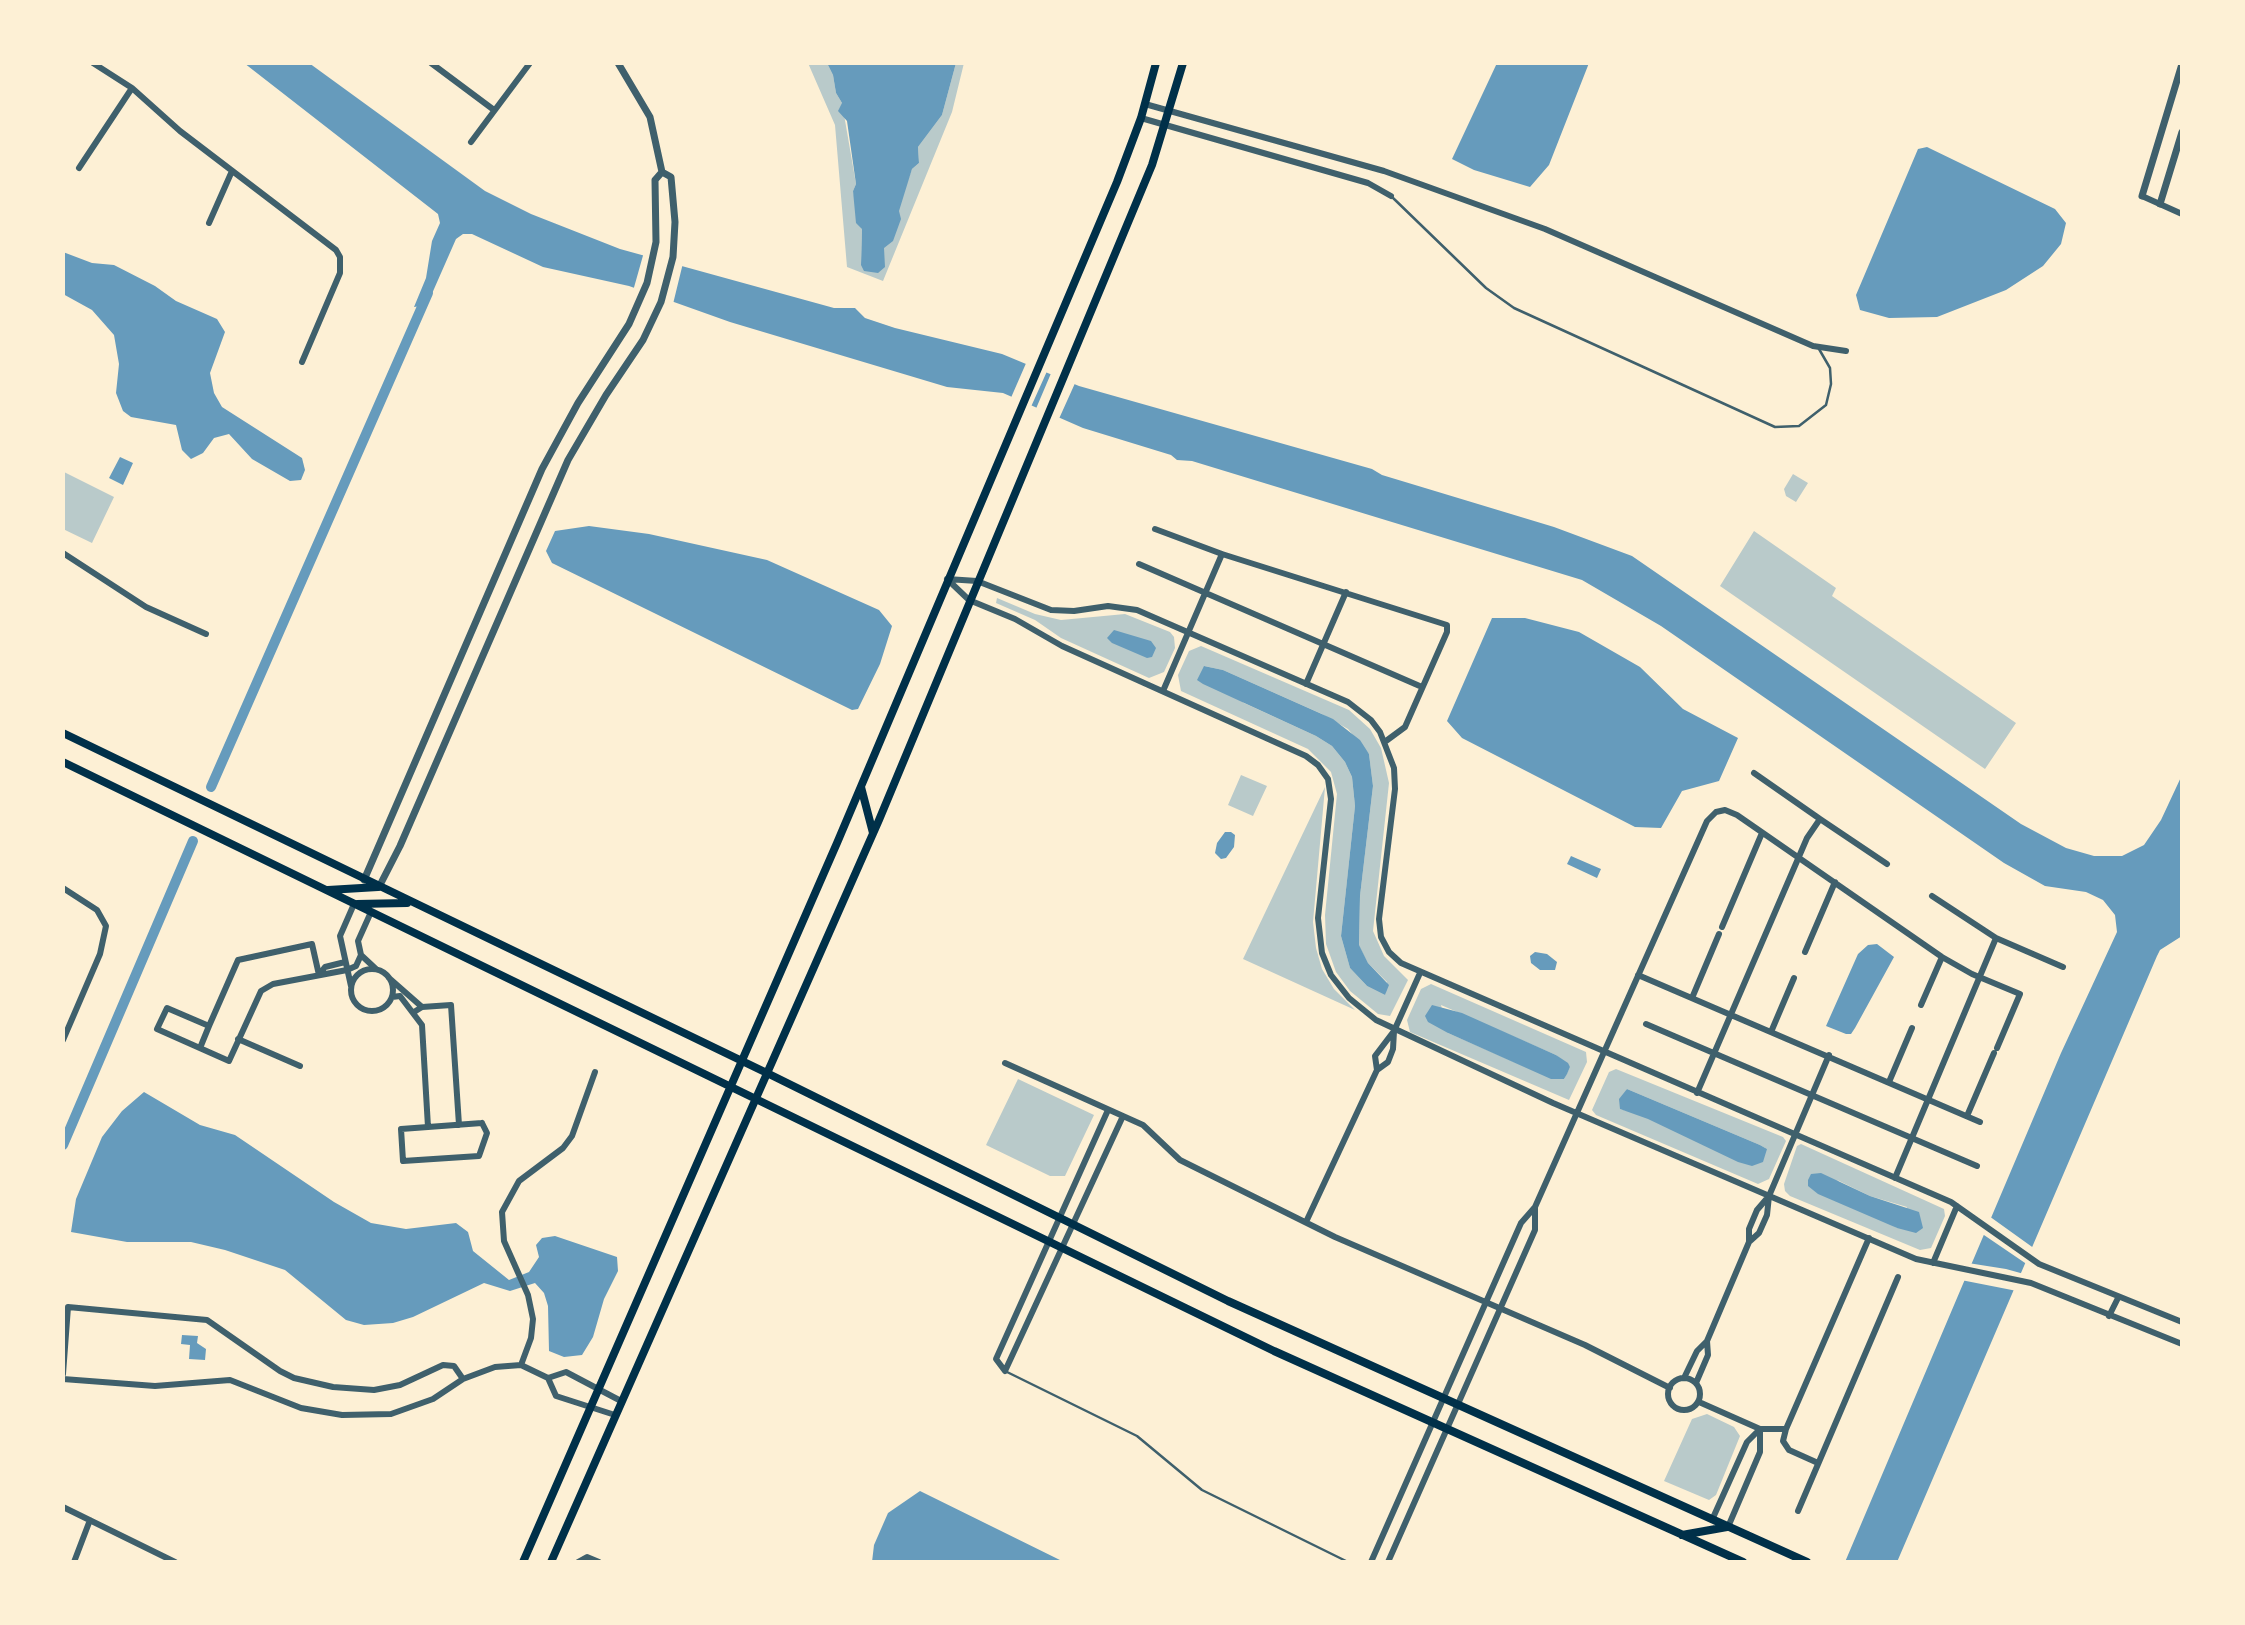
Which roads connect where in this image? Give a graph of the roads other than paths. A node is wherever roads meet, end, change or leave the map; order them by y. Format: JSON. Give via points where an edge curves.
{"nodes":[{"id":1,"x":93,"y":63,"type":"edge"},
{"id":2,"x":431,"y":63,"type":"edge"},
{"id":3,"x":530,"y":63,"type":"edge"},
{"id":4,"x":618,"y":63,"type":"edge"},
{"id":5,"x":1156,"y":63,"type":"edge"},
{"id":6,"x":1183,"y":63,"type":"edge"},
{"id":7,"x":2182,"y":64,"type":"edge"},
{"id":8,"x":132,"y":88,"type":"junction"},
{"id":9,"x":1145,"y":104,"type":"junction"},
{"id":10,"x":494,"y":110,"type":"junction"},
{"id":11,"x":1170,"y":110,"type":"junction"},
{"id":12,"x":1141,"y":118,"type":"junction"},
{"id":13,"x":1165,"y":126,"type":"junction"},
{"id":14,"x":2182,"y":132,"type":"edge"},
{"id":15,"x":471,"y":142,"type":"dead end"},
{"id":16,"x":1299,"y":148,"type":"junction"},
{"id":17,"x":1294,"y":164,"type":"junction"},
{"id":18,"x":79,"y":168,"type":"dead end"},
{"id":19,"x":232,"y":171,"type":"junction"},
{"id":20,"x":662,"y":172,"type":"junction"},
{"id":21,"x":1391,"y":196,"type":"joint"},
{"id":22,"x":2142,"y":196,"type":"joint"},
{"id":23,"x":2160,"y":204,"type":"junction"},
{"id":24,"x":2182,"y":215,"type":"edge"},
{"id":25,"x":209,"y":223,"type":"dead end"},
{"id":26,"x":1819,"y":349,"type":"junction"},
{"id":27,"x":1846,"y":351,"type":"dead end"},
{"id":28,"x":302,"y":362,"type":"dead end"},
{"id":29,"x":1155,"y":528,"type":"dead end"},
{"id":30,"x":63,"y":553,"type":"edge"},
{"id":31,"x":1222,"y":554,"type":"junction"},
{"id":32,"x":1139,"y":564,"type":"dead end"},
{"id":33,"x":947,"y":579,"type":"junction"},
{"id":34,"x":977,"y":581,"type":"junction"},
{"id":35,"x":1346,"y":592,"type":"junction"},
{"id":36,"x":1206,"y":593,"type":"junction"},
{"id":37,"x":969,"y":600,"type":"junction"},
{"id":38,"x":1189,"y":633,"type":"junction"},
{"id":39,"x":206,"y":634,"type":"dead end"},
{"id":40,"x":1323,"y":644,"type":"junction"},
{"id":41,"x":1306,"y":684,"type":"junction"},
{"id":42,"x":1422,"y":687,"type":"junction"},
{"id":43,"x":1163,"y":691,"type":"junction"},
{"id":44,"x":63,"y":733,"type":"edge"},
{"id":45,"x":1386,"y":741,"type":"junction"},
{"id":46,"x":63,"y":762,"type":"edge"},
{"id":47,"x":1754,"y":773,"type":"dead end"},
{"id":48,"x":861,"y":787,"type":"junction"},
{"id":49,"x":1820,"y":819,"type":"junction"},
{"id":50,"x":873,"y":833,"type":"junction"},
{"id":51,"x":1762,"y":833,"type":"junction"},
{"id":52,"x":1798,"y":857,"type":"junction"},
{"id":53,"x":1887,"y":864,"type":"dead end"},
{"id":54,"x":364,"y":880,"type":"junction"},
{"id":55,"x":1835,"y":882,"type":"junction"},
{"id":56,"x":379,"y":887,"type":"junction"},
{"id":57,"x":63,"y":888,"type":"edge"},
{"id":58,"x":325,"y":890,"type":"junction"},
{"id":59,"x":1932,"y":895,"type":"dead end"},
{"id":60,"x":411,"y":903,"type":"junction"},
{"id":61,"x":354,"y":904,"type":"junction"},
{"id":62,"x":370,"y":912,"type":"junction"},
{"id":63,"x":1996,"y":938,"type":"junction"},
{"id":64,"x":1805,"y":953,"type":"dead end"},
{"id":65,"x":362,"y":955,"type":"junction"},
{"id":66,"x":1942,"y":957,"type":"junction"},
{"id":67,"x":345,"y":962,"type":"junction"},
{"id":68,"x":2063,"y":967,"type":"dead end"},
{"id":69,"x":347,"y":970,"type":"junction"},
{"id":70,"x":378,"y":970,"type":"junction"},
{"id":71,"x":1420,"y":973,"type":"junction"},
{"id":72,"x":319,"y":975,"type":"junction"},
{"id":73,"x":1639,"y":975,"type":"junction"},
{"id":74,"x":389,"y":977,"type":"junction"},
{"id":75,"x":1794,"y":978,"type":"dead end"},
{"id":76,"x":1981,"y":978,"type":"junction"},
{"id":77,"x":351,"y":989,"type":"junction"},
{"id":78,"x":392,"y":997,"type":"junction"},
{"id":79,"x":1692,"y":998,"type":"junction"},
{"id":80,"x":1921,"y":1005,"type":"dead end"},
{"id":81,"x":422,"y":1007,"type":"junction"},
{"id":82,"x":414,"y":1012,"type":"junction"},
{"id":83,"x":1730,"y":1015,"type":"junction"},
{"id":84,"x":1646,"y":1024,"type":"dead end"},
{"id":85,"x":209,"y":1027,"type":"junction"},
{"id":86,"x":1912,"y":1028,"type":"dead end"},
{"id":87,"x":1394,"y":1031,"type":"junction"},
{"id":88,"x":1771,"y":1032,"type":"junction"},
{"id":89,"x":238,"y":1039,"type":"junction"},
{"id":90,"x":63,"y":1040,"type":"edge"},
{"id":91,"x":200,"y":1048,"type":"junction"},
{"id":92,"x":1605,"y":1053,"type":"junction"},
{"id":93,"x":1714,"y":1053,"type":"junction"},
{"id":94,"x":1829,"y":1055,"type":"junction"},
{"id":95,"x":743,"y":1061,"type":"junction"},
{"id":96,"x":1005,"y":1063,"type":"dead end"},
{"id":97,"x":300,"y":1066,"type":"dead end"},
{"id":98,"x":1377,"y":1070,"type":"junction"},
{"id":99,"x":595,"y":1072,"type":"dead end"},
{"id":100,"x":769,"y":1074,"type":"junction"},
{"id":101,"x":1889,"y":1082,"type":"junction"},
{"id":102,"x":730,"y":1087,"type":"junction"},
{"id":103,"x":1697,"y":1093,"type":"junction"},
{"id":104,"x":1812,"y":1095,"type":"junction"},
{"id":105,"x":1928,"y":1099,"type":"junction"},
{"id":106,"x":757,"y":1101,"type":"junction"},
{"id":107,"x":1108,"y":1110,"type":"junction"},
{"id":108,"x":1577,"y":1112,"type":"junction"},
{"id":109,"x":1123,"y":1116,"type":"junction"},
{"id":110,"x":1967,"y":1116,"type":"junction"},
{"id":111,"x":1980,"y":1122,"type":"dead end"},
{"id":112,"x":459,"y":1125,"type":"junction"},
{"id":113,"x":428,"y":1127,"type":"junction"},
{"id":114,"x":1795,"y":1135,"type":"junction"},
{"id":115,"x":1911,"y":1138,"type":"junction"},
{"id":116,"x":1978,"y":1166,"type":"dead end"},
{"id":117,"x":1895,"y":1178,"type":"junction"},
{"id":118,"x":1769,"y":1196,"type":"junction"},
{"id":119,"x":1957,"y":1206,"type":"junction"},
{"id":120,"x":1535,"y":1207,"type":"junction"},
{"id":121,"x":1058,"y":1218,"type":"junction"},
{"id":122,"x":1306,"y":1222,"type":"junction"},
{"id":123,"x":1072,"y":1225,"type":"junction"},
{"id":124,"x":1869,"y":1238,"type":"junction"},
{"id":125,"x":1049,"y":1242,"type":"junction"},
{"id":126,"x":1749,"y":1242,"type":"junction"},
{"id":127,"x":1062,"y":1249,"type":"junction"},
{"id":128,"x":1933,"y":1263,"type":"junction"},
{"id":129,"x":1898,"y":1277,"type":"dead end"},
{"id":130,"x":2118,"y":1298,"type":"junction"},
{"id":131,"x":1485,"y":1303,"type":"junction"},
{"id":132,"x":1500,"y":1310,"type":"junction"},
{"id":133,"x":2109,"y":1317,"type":"junction"},
{"id":134,"x":2182,"y":1322,"type":"edge"},
{"id":135,"x":1707,"y":1341,"type":"junction"},
{"id":136,"x":2182,"y":1344,"type":"edge"},
{"id":137,"x":521,"y":1366,"type":"junction"},
{"id":138,"x":1005,"y":1371,"type":"junction"},
{"id":139,"x":63,"y":1377,"type":"edge"},
{"id":140,"x":548,"y":1378,"type":"junction"},
{"id":141,"x":1684,"y":1378,"type":"junction"},
{"id":142,"x":463,"y":1379,"type":"junction"},
{"id":143,"x":1696,"y":1383,"type":"junction"},
{"id":144,"x":598,"y":1388,"type":"junction"},
{"id":145,"x":1670,"y":1388,"type":"junction"},
{"id":146,"x":1444,"y":1396,"type":"junction"},
{"id":147,"x":621,"y":1401,"type":"junction"},
{"id":148,"x":1699,"y":1402,"type":"junction"},
{"id":149,"x":1458,"y":1403,"type":"junction"},
{"id":150,"x":589,"y":1408,"type":"junction"},
{"id":151,"x":615,"y":1415,"type":"junction"},
{"id":152,"x":1432,"y":1425,"type":"junction"},
{"id":153,"x":1760,"y":1429,"type":"junction"},
{"id":154,"x":1786,"y":1429,"type":"junction"},
{"id":155,"x":1447,"y":1431,"type":"junction"},
{"id":156,"x":1818,"y":1463,"type":"junction"},
{"id":157,"x":1404,"y":1489,"type":"junction"},
{"id":158,"x":1418,"y":1496,"type":"junction"},
{"id":159,"x":63,"y":1507,"type":"edge"},
{"id":160,"x":1798,"y":1511,"type":"dead end"},
{"id":161,"x":90,"y":1520,"type":"junction"},
{"id":162,"x":1712,"y":1520,"type":"junction"},
{"id":163,"x":1728,"y":1527,"type":"junction"},
{"id":164,"x":1682,"y":1535,"type":"junction"},
{"id":165,"x":74,"y":1562,"type":"edge"},
{"id":166,"x":175,"y":1562,"type":"edge"},
{"id":167,"x":523,"y":1562,"type":"edge"},
{"id":168,"x":551,"y":1562,"type":"edge"},
{"id":169,"x":578,"y":1562,"type":"edge"},
{"id":170,"x":599,"y":1562,"type":"edge"},
{"id":171,"x":1348,"y":1562,"type":"edge"},
{"id":172,"x":1371,"y":1562,"type":"edge"},
{"id":173,"x":1388,"y":1562,"type":"edge"},
{"id":174,"x":1743,"y":1562,"type":"edge"},
{"id":175,"x":1807,"y":1562,"type":"edge"}],
"edges":[{"from":1,"to":8,"type":"street"},
{"from":2,"to":10,"type":"street"},
{"from":3,"to":10,"type":"street"},
{"from":4,"to":20,"type":"street","via":[[650,117]]},
{"from":5,"to":9,"type":"main road"},
{"from":6,"to":11,"type":"main road"},
{"from":7,"to":22,"type":"street"},
{"from":8,"to":18,"type":"street"},
{"from":8,"to":19,"type":"street"},
{"from":9,"to":11,"type":"street"},
{"from":9,"to":12,"type":"main road"},
{"from":10,"to":15,"type":"street"},
{"from":11,"to":13,"type":"main road"},
{"from":11,"to":16,"type":"street"},
{"from":12,"to":13,"type":"street"},
{"from":12,"to":33,"type":"main road"},
{"from":13,"to":17,"type":"street"},
{"from":13,"to":34,"type":"main road"},
{"from":14,"to":23,"type":"street"},
{"from":16,"to":17,"type":"street"},
{"from":16,"to":26,"type":"street","via":[[1384,171],[1545,229]]},
{"from":17,"to":21,"type":"street","via":[[1368,183]]},
{"from":19,"to":25,"type":"street"},
{"from":19,"to":28,"type":"street","via":[[331,245],[340,257],[340,273]]},
{"from":20,"to":54,"type":"street","via":[[655,180],[656,242],[639,305],[568,418],[542,469]]},
{"from":20,"to":56,"type":"street","via":[[671,177],[674,247],[657,311],[568,460]]},
{"from":21,"to":26,"type":"lane","via":[[1486,288],[1514,308],[1775,427],[1799,426],[1826,405],[1830,368]]},
{"from":22,"to":23,"type":"street"},
{"from":23,"to":24,"type":"street"},
{"from":26,"to":27,"type":"street"},
{"from":29,"to":31,"type":"street"},
{"from":30,"to":39,"type":"street","via":[[146,607]]},
{"from":31,"to":35,"type":"street"},
{"from":31,"to":36,"type":"street"},
{"from":32,"to":36,"type":"street"},
{"from":33,"to":34,"type":"street"},
{"from":33,"to":37,"type":"street"},
{"from":33,"to":48,"type":"main road"},
{"from":34,"to":37,"type":"main road"},
{"from":34,"to":38,"type":"street","via":[[1051,610],[1121,607]]},
{"from":35,"to":40,"type":"street"},
{"from":35,"to":42,"type":"street","via":[[1447,625]]},
{"from":36,"to":38,"type":"street"},
{"from":36,"to":40,"type":"street"},
{"from":37,"to":43,"type":"street"},
{"from":37,"to":50,"type":"main road"},
{"from":38,"to":41,"type":"street"},
{"from":38,"to":43,"type":"street"},
{"from":40,"to":41,"type":"street"},
{"from":40,"to":42,"type":"street"},
{"from":41,"to":45,"type":"street","via":[[1348,702],[1371,720]]},
{"from":42,"to":45,"type":"street","via":[[1405,727]]},
{"from":43,"to":87,"type":"street","via":[[1306,756],[1324,772],[1332,799],[1318,918],[1322,953],[1331,975],[1349,998]]},
{"from":44,"to":54,"type":"main road"},
{"from":45,"to":71,"type":"street","via":[[1395,789],[1379,928],[1389,952]]},
{"from":46,"to":58,"type":"main road"},
{"from":47,"to":49,"type":"street"},
{"from":48,"to":50,"type":"main road"},
{"from":48,"to":95,"type":"main road"},
{"from":49,"to":52,"type":"street"},
{"from":49,"to":53,"type":"street"},
{"from":50,"to":100,"type":"main road"},
{"from":51,"to":52,"type":"street"},
{"from":51,"to":73,"type":"street","via":[[1725,810],[1707,821]]},
{"from":51,"to":79,"type":"street"},
{"from":52,"to":55,"type":"street"},
{"from":52,"to":83,"type":"street"},
{"from":54,"to":56,"type":"main road"},
{"from":55,"to":64,"type":"street"},
{"from":55,"to":66,"type":"street"},
{"from":56,"to":58,"type":"main road"},
{"from":56,"to":60,"type":"main road"},
{"from":57,"to":90,"type":"street","via":[[97,910],[106,926],[100,954]]},
{"from":58,"to":61,"type":"main road"},
{"from":59,"to":63,"type":"street"},
{"from":60,"to":61,"type":"main road"},
{"from":60,"to":95,"type":"main road"},
{"from":61,"to":62,"type":"main road"},
{"from":61,"to":67,"type":"street","via":[[340,936]]},
{"from":62,"to":65,"type":"street","via":[[358,936]]},
{"from":62,"to":102,"type":"main road"},
{"from":63,"to":68,"type":"street"},
{"from":63,"to":76,"type":"street"},
{"from":65,"to":69,"type":"street","via":[[356,966]]},
{"from":65,"to":70,"type":"street"},
{"from":66,"to":76,"type":"street"},
{"from":66,"to":80,"type":"street"},
{"from":67,"to":69,"type":"street"},
{"from":67,"to":72,"type":"street","via":[[325,967]]},
{"from":69,"to":72,"type":"street"},
{"from":69,"to":77,"type":"street"},
{"from":70,"to":74,"type":"street"},
{"from":70,"to":77,"type":"street","via":[[360,973]]},
{"from":71,"to":87,"type":"street"},
{"from":71,"to":92,"type":"street"},
{"from":72,"to":85,"type":"street","via":[[312,944],[238,960]]},
{"from":72,"to":89,"type":"street","via":[[266,987],[255,1000]]},
{"from":73,"to":79,"type":"street"},
{"from":73,"to":92,"type":"street"},
{"from":74,"to":78,"type":"street"},
{"from":74,"to":81,"type":"street"},
{"from":75,"to":88,"type":"street"},
{"from":76,"to":105,"type":"street"},
{"from":76,"to":110,"type":"street","via":[[2020,994]]},
{"from":77,"to":78,"type":"street","via":[[359,1006],[371,1011],[384,1007]]},
{"from":78,"to":82,"type":"street","via":[[400,996]]},
{"from":79,"to":83,"type":"street"},
{"from":81,"to":82,"type":"street"},
{"from":81,"to":112,"type":"street","via":[[450,1005]]},
{"from":82,"to":113,"type":"street","via":[[422,1025]]},
{"from":83,"to":88,"type":"street"},
{"from":83,"to":93,"type":"street"},
{"from":84,"to":93,"type":"street"},
{"from":85,"to":91,"type":"street"},
{"from":85,"to":91,"type":"street","via":[[167,1008],[157,1029]]},
{"from":86,"to":101,"type":"street"},
{"from":87,"to":98,"type":"street","via":[[1375,1056]]},
{"from":87,"to":98,"type":"street","via":[[1388,1062]]},
{"from":87,"to":108,"type":"street"},
{"from":88,"to":94,"type":"street"},
{"from":89,"to":91,"type":"street","via":[[229,1060]]},
{"from":89,"to":97,"type":"street"},
{"from":92,"to":103,"type":"street"},
{"from":92,"to":108,"type":"street"},
{"from":93,"to":103,"type":"street"},
{"from":93,"to":104,"type":"street"},
{"from":94,"to":101,"type":"street"},
{"from":94,"to":104,"type":"street"},
{"from":95,"to":100,"type":"main road"},
{"from":95,"to":102,"type":"main road"},
{"from":96,"to":107,"type":"street"},
{"from":98,"to":122,"type":"street"},
{"from":99,"to":137,"type":"street","via":[[572,1136],[525,1175],[505,1201],[501,1227],[533,1319]]},
{"from":100,"to":106,"type":"main road"},
{"from":100,"to":121,"type":"main road"},
{"from":101,"to":105,"type":"street"},
{"from":102,"to":106,"type":"main road"},
{"from":102,"to":144,"type":"main road"},
{"from":103,"to":114,"type":"street"},
{"from":104,"to":114,"type":"street"},
{"from":104,"to":115,"type":"street"},
{"from":105,"to":110,"type":"street"},
{"from":105,"to":115,"type":"street"},
{"from":106,"to":125,"type":"main road"},
{"from":106,"to":147,"type":"main road"},
{"from":107,"to":109,"type":"street"},
{"from":107,"to":121,"type":"street"},
{"from":108,"to":118,"type":"street"},
{"from":108,"to":120,"type":"street"},
{"from":109,"to":122,"type":"street","via":[[1153,1131],[1180,1160]]},
{"from":109,"to":123,"type":"street"},
{"from":110,"to":111,"type":"street"},
{"from":112,"to":113,"type":"street"},
{"from":112,"to":113,"type":"street","via":[[482,1123],[487,1133],[480,1156],[403,1161],[401,1129]]},
{"from":114,"to":117,"type":"street"},
{"from":114,"to":118,"type":"street"},
{"from":115,"to":116,"type":"street"},
{"from":115,"to":117,"type":"street"},
{"from":117,"to":119,"type":"street"},
{"from":118,"to":124,"type":"street"},
{"from":118,"to":126,"type":"street","via":[[1749,1228]]},
{"from":118,"to":126,"type":"street","via":[[1767,1215]]},
{"from":119,"to":128,"type":"street"},
{"from":119,"to":130,"type":"street","via":[[2039,1264]]},
{"from":120,"to":131,"type":"street","via":[[1521,1223]]},
{"from":120,"to":132,"type":"street","via":[[1535,1230]]},
{"from":121,"to":123,"type":"main road"},
{"from":121,"to":125,"type":"street"},
{"from":122,"to":131,"type":"street"},
{"from":123,"to":127,"type":"street"},
{"from":123,"to":146,"type":"main road","via":[[1228,1301]]},
{"from":124,"to":128,"type":"street"},
{"from":124,"to":154,"type":"street"},
{"from":125,"to":127,"type":"main road"},
{"from":125,"to":138,"type":"street","via":[[996,1359]]},
{"from":126,"to":135,"type":"street"},
{"from":127,"to":138,"type":"street"},
{"from":127,"to":152,"type":"main road"},
{"from":128,"to":133,"type":"street","via":[[2031,1283]]},
{"from":129,"to":156,"type":"street"},
{"from":130,"to":133,"type":"street"},
{"from":130,"to":134,"type":"street"},
{"from":131,"to":132,"type":"street"},
{"from":131,"to":146,"type":"street"},
{"from":132,"to":145,"type":"street","via":[[1585,1345]]},
{"from":132,"to":149,"type":"street"},
{"from":133,"to":136,"type":"street"},
{"from":135,"to":141,"type":"street"},
{"from":135,"to":143,"type":"street","via":[[1708,1355]]},
{"from":137,"to":140,"type":"street"},
{"from":137,"to":142,"type":"street","via":[[495,1367]]},
{"from":138,"to":171,"type":"lane","via":[[1136,1436],[1202,1490]]},
{"from":139,"to":142,"type":"street","via":[[155,1386],[230,1380],[302,1408],[342,1415],[391,1414],[433,1399]]},
{"from":139,"to":142,"type":"street","via":[[68,1307],[194,1316],[207,1320],[280,1371],[333,1387],[374,1390],[400,1385],[443,1365],[454,1366]]},
{"from":140,"to":144,"type":"street","via":[[566,1372]]},
{"from":140,"to":150,"type":"street","via":[[556,1396]]},
{"from":141,"to":143,"type":"street"},
{"from":141,"to":145,"type":"street"},
{"from":143,"to":148,"type":"street"},
{"from":144,"to":147,"type":"street"},
{"from":144,"to":150,"type":"main road"},
{"from":145,"to":148,"type":"street","via":[[1671,1403],[1679,1409],[1688,1410]]},
{"from":146,"to":149,"type":"main road"},
{"from":146,"to":152,"type":"street"},
{"from":147,"to":151,"type":"main road"},
{"from":148,"to":153,"type":"street"},
{"from":149,"to":155,"type":"street"},
{"from":149,"to":162,"type":"main road"},
{"from":150,"to":151,"type":"street"},
{"from":150,"to":167,"type":"main road"},
{"from":151,"to":168,"type":"main road"},
{"from":152,"to":155,"type":"main road"},
{"from":152,"to":157,"type":"street"},
{"from":153,"to":154,"type":"street"},
{"from":153,"to":162,"type":"street","via":[[1747,1442]]},
{"from":153,"to":163,"type":"street","via":[[1760,1452]]},
{"from":154,"to":156,"type":"street","via":[[1783,1441],[1789,1450]]},
{"from":155,"to":158,"type":"street"},
{"from":155,"to":164,"type":"main road"},
{"from":156,"to":160,"type":"street"},
{"from":157,"to":158,"type":"street"},
{"from":157,"to":172,"type":"street"},
{"from":158,"to":173,"type":"street"},
{"from":159,"to":161,"type":"street"},
{"from":161,"to":165,"type":"street"},
{"from":161,"to":166,"type":"street"},
{"from":162,"to":163,"type":"main road"},
{"from":163,"to":164,"type":"main road"},
{"from":163,"to":175,"type":"main road"},
{"from":164,"to":174,"type":"main road"},
{"from":169,"to":170,"type":"street","via":[[587,1557]]}]}
